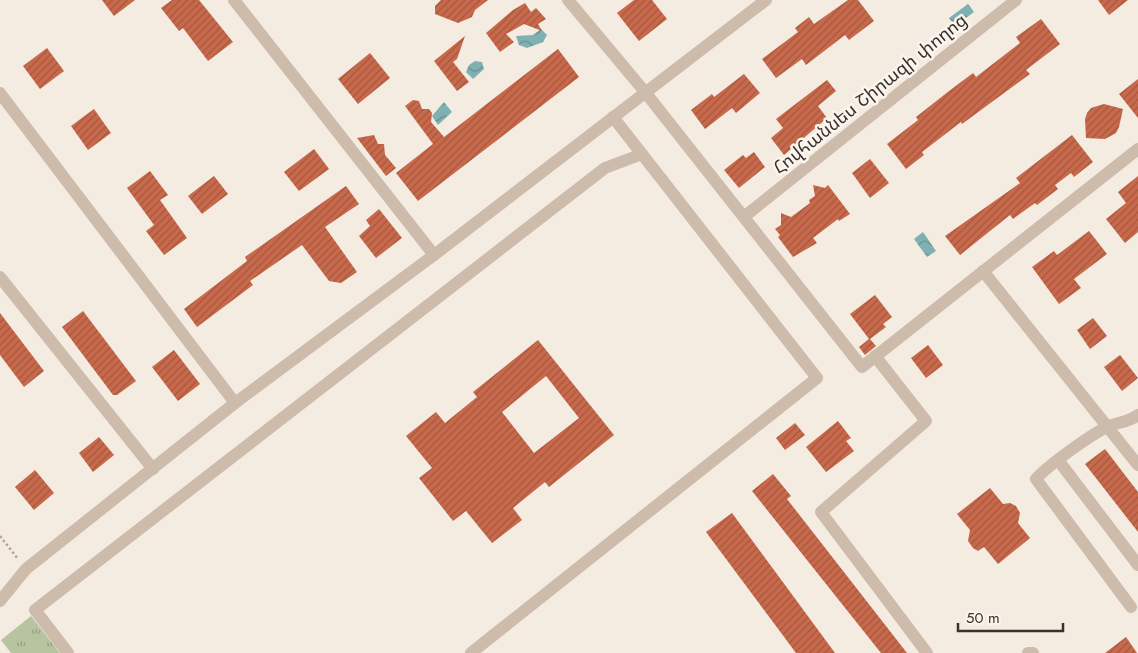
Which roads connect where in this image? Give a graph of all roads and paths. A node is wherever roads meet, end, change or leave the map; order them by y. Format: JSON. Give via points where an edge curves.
{"nodes":[{"id":1,"x":234,"y":0,"type":"edge"},
{"id":2,"x":568,"y":0,"type":"edge"},
{"id":3,"x":1016,"y":0,"type":"edge"},
{"id":4,"x":762,"y":1,"type":"edge"},
{"id":5,"x":645,"y":92,"type":"junction"},
{"id":6,"x":0,"y":93,"type":"edge"},
{"id":7,"x":613,"y":117,"type":"junction"},
{"id":8,"x":1138,"y":149,"type":"edge"},
{"id":9,"x":642,"y":154,"type":"junction"},
{"id":10,"x":745,"y":216,"type":"junction"},
{"id":11,"x":434,"y":255,"type":"junction"},
{"id":12,"x":983,"y":271,"type":"junction"},
{"id":13,"x":0,"y":277,"type":"edge"},
{"id":14,"x":875,"y":356,"type":"junction"},
{"id":15,"x":235,"y":403,"type":"junction"},
{"id":16,"x":1138,"y":415,"type":"edge"},
{"id":17,"x":1108,"y":426,"type":"junction"},
{"id":18,"x":1058,"y":460,"type":"junction"},
{"id":19,"x":1138,"y":465,"type":"edge"},
{"id":20,"x":153,"y":469,"type":"junction"},
{"id":21,"x":0,"y":536,"type":"edge"},
{"id":22,"x":1138,"y":565,"type":"edge"},
{"id":23,"x":26,"y":569,"type":"junction"},
{"id":24,"x":0,"y":601,"type":"edge"},
{"id":25,"x":1130,"y":607,"type":"dead end"},
{"id":26,"x":68,"y":653,"type":"edge"},
{"id":27,"x":471,"y":653,"type":"edge"},
{"id":28,"x":927,"y":653,"type":"edge"},
{"id":29,"x":1028,"y":653,"type":"edge"},
{"id":30,"x":1033,"y":653,"type":"edge"}],
"edges":[{"from":1,"to":11,"type":"street"},
{"from":2,"to":5,"type":"street"},
{"from":3,"to":10,"type":"street","name":"Հովհաննես Շիրազի փողոց"},
{"from":4,"to":5,"type":"street"},
{"from":5,"to":7,"type":"street"},
{"from":5,"to":10,"type":"street"},
{"from":6,"to":15,"type":"street"},
{"from":7,"to":9,"type":"street"},
{"from":7,"to":11,"type":"street"},
{"from":8,"to":12,"type":"street"},
{"from":9,"to":26,"type":"street","via":[[604,168],[35,610]]},
{"from":9,"to":27,"type":"street","via":[[817,378]]},
{"from":10,"to":14,"type":"street","via":[[862,367]]},
{"from":11,"to":15,"type":"street"},
{"from":12,"to":14,"type":"street"},
{"from":12,"to":17,"type":"street"},
{"from":13,"to":20,"type":"street"},
{"from":14,"to":28,"type":"street","via":[[926,421],[821,512]]},
{"from":15,"to":20,"type":"street"},
{"from":16,"to":17,"type":"street","via":[[1132,420]]},
{"from":17,"to":18,"type":"street"},
{"from":17,"to":19,"type":"street"},
{"from":18,"to":22,"type":"street"},
{"from":18,"to":25,"type":"street","via":[[1036,479],[1038,484]]},
{"from":20,"to":23,"type":"street"},
{"from":21,"to":23,"type":"path"},
{"from":23,"to":24,"type":"street"},
{"from":29,"to":30,"type":"street"}]}
